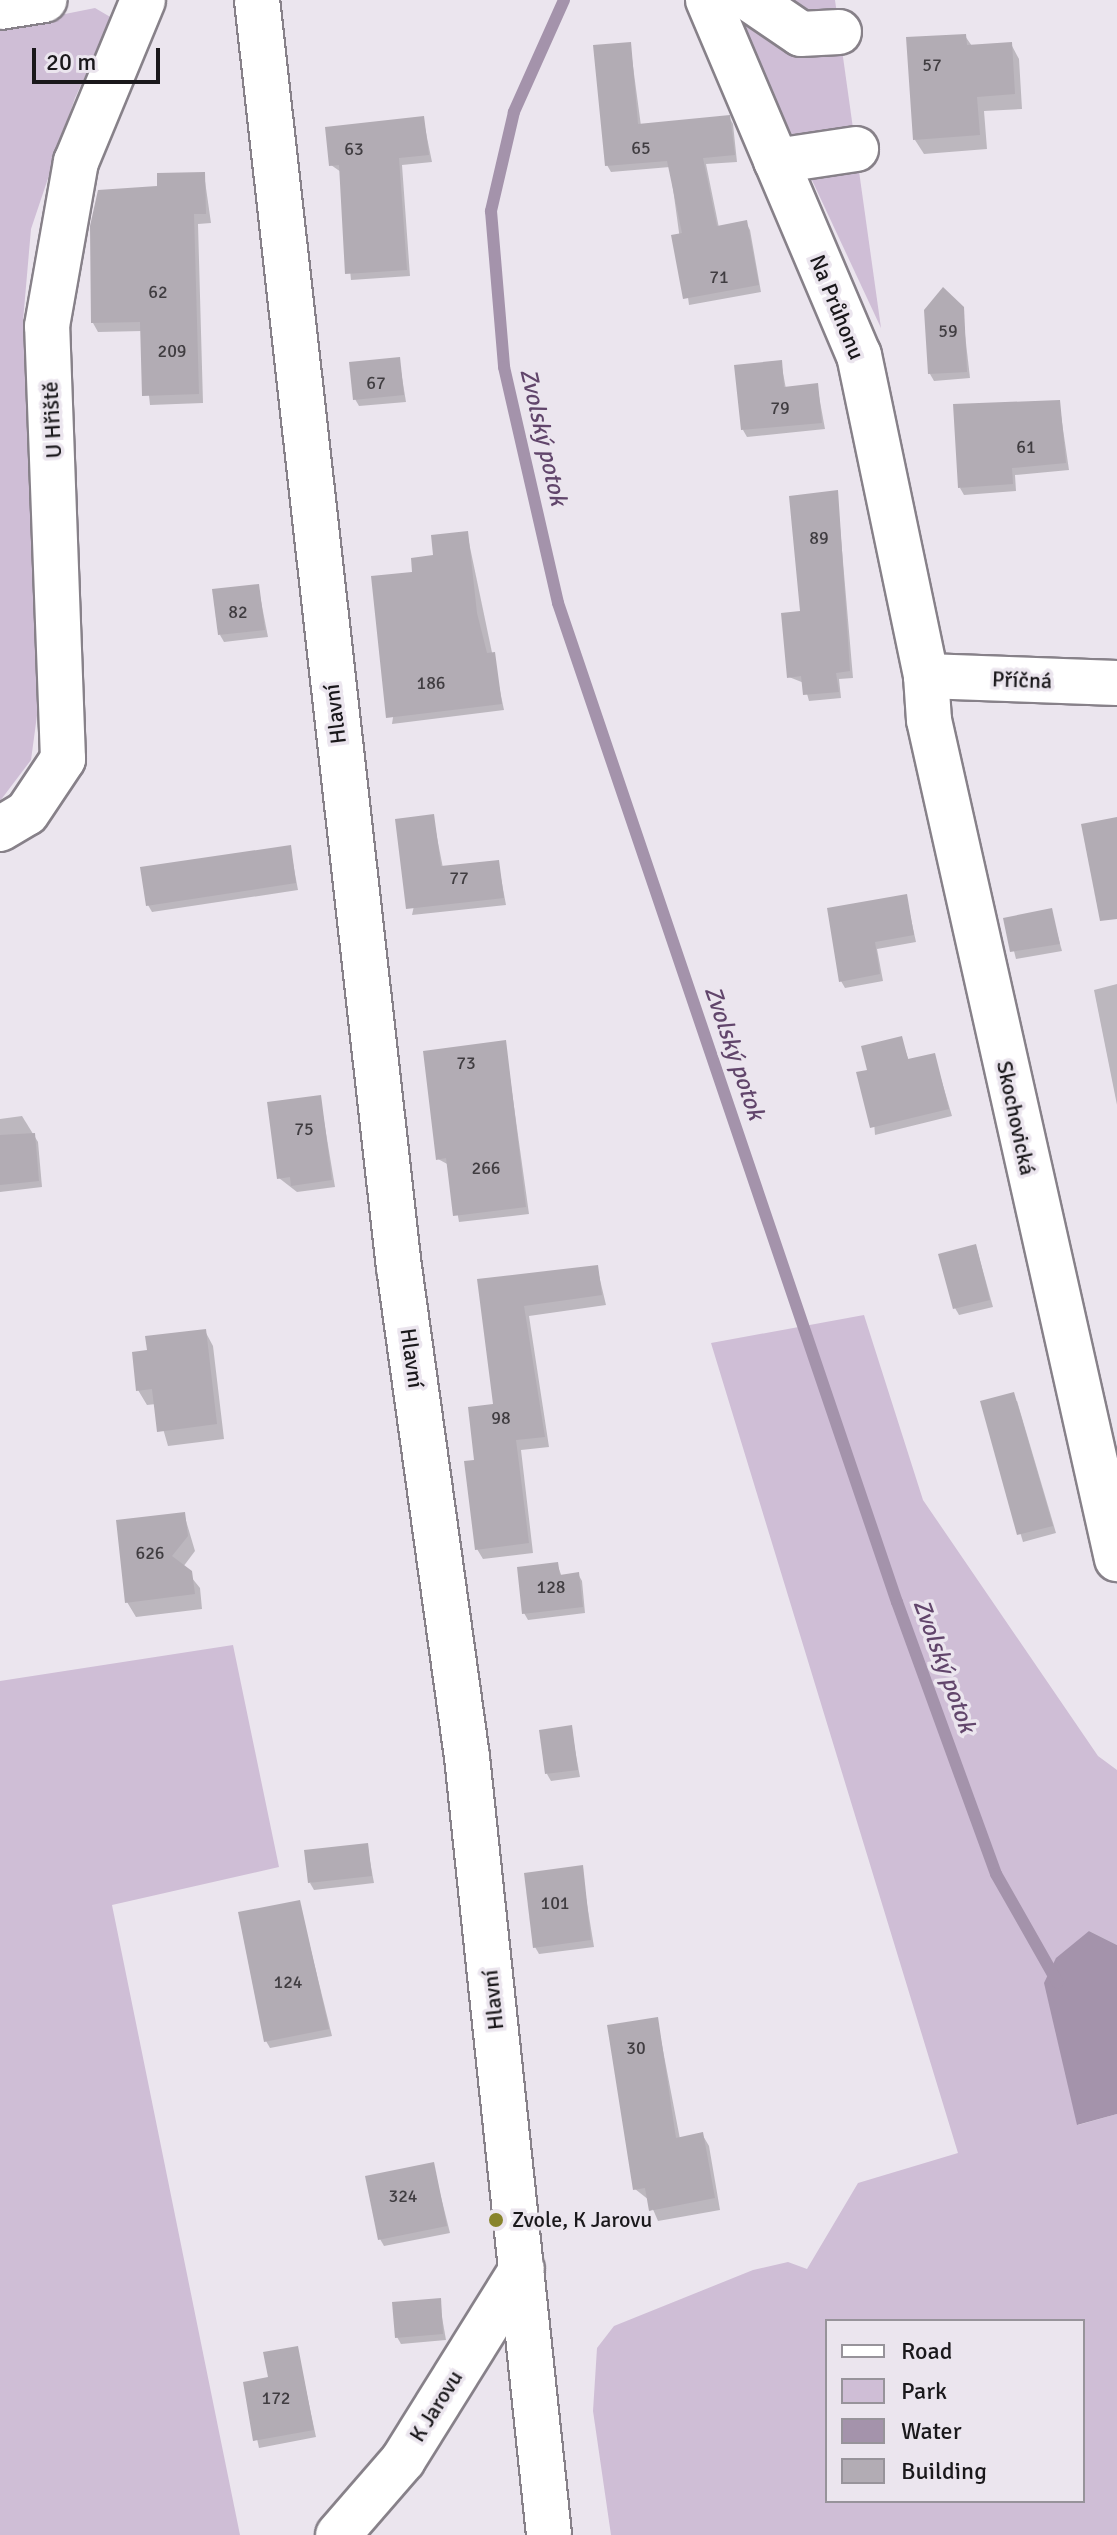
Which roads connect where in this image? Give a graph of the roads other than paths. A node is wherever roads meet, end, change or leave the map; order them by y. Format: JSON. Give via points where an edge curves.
{"nodes":[{"id":1,"x":44,"y":0,"type":"edge"},
{"id":2,"x":143,"y":0,"type":"edge"},
{"id":3,"x":257,"y":0,"type":"edge"},
{"id":4,"x":286,"y":0,"type":"edge"},
{"id":5,"x":708,"y":0,"type":"edge"},
{"id":6,"x":751,"y":0,"type":"edge"},
{"id":7,"x":0,"y":7,"type":"edge"},
{"id":8,"x":839,"y":32,"type":"dead end"},
{"id":9,"x":856,"y":149,"type":"dead end"},
{"id":10,"x":776,"y":161,"type":"junction"},
{"id":11,"x":273,"y":180,"type":"junction"},
{"id":12,"x":926,"y":676,"type":"junction"},
{"id":13,"x":1117,"y":683,"type":"edge"},
{"id":14,"x":0,"y":829,"type":"edge"},
{"id":15,"x":1117,"y":1559,"type":"edge"},
{"id":16,"x":522,"y":2269,"type":"junction"},
{"id":17,"x":338,"y":2535,"type":"edge"},
{"id":18,"x":549,"y":2535,"type":"edge"}],
"edges":[{"from":1,"to":7,"type":"street"},
{"from":2,"to":14,"type":"street","name":"U Hřiště","via":[[76,162],[47,326],[63,759],[27,813]]},
{"from":3,"to":11,"type":"street","name":"Hlavní"},
{"from":4,"to":11,"type":"street","name":"Hlavní","via":[[289,91]]},
{"from":5,"to":10,"type":"street","name":"Na Průhonu"},
{"from":6,"to":8,"type":"street","via":[[801,34]]},
{"from":9,"to":10,"type":"street"},
{"from":10,"to":12,"type":"street","name":"Na Průhonu","via":[[859,355]]},
{"from":11,"to":16,"type":"street","name":"Hlavní"},
{"from":12,"to":13,"type":"street","name":"Příčná"},
{"from":12,"to":15,"type":"street","name":"Skochovická","via":[[929,720]]},
{"from":16,"to":17,"type":"street","name":"K Jarovu","via":[[403,2460]]},
{"from":16,"to":18,"type":"street","name":"Hlavní"}]}
